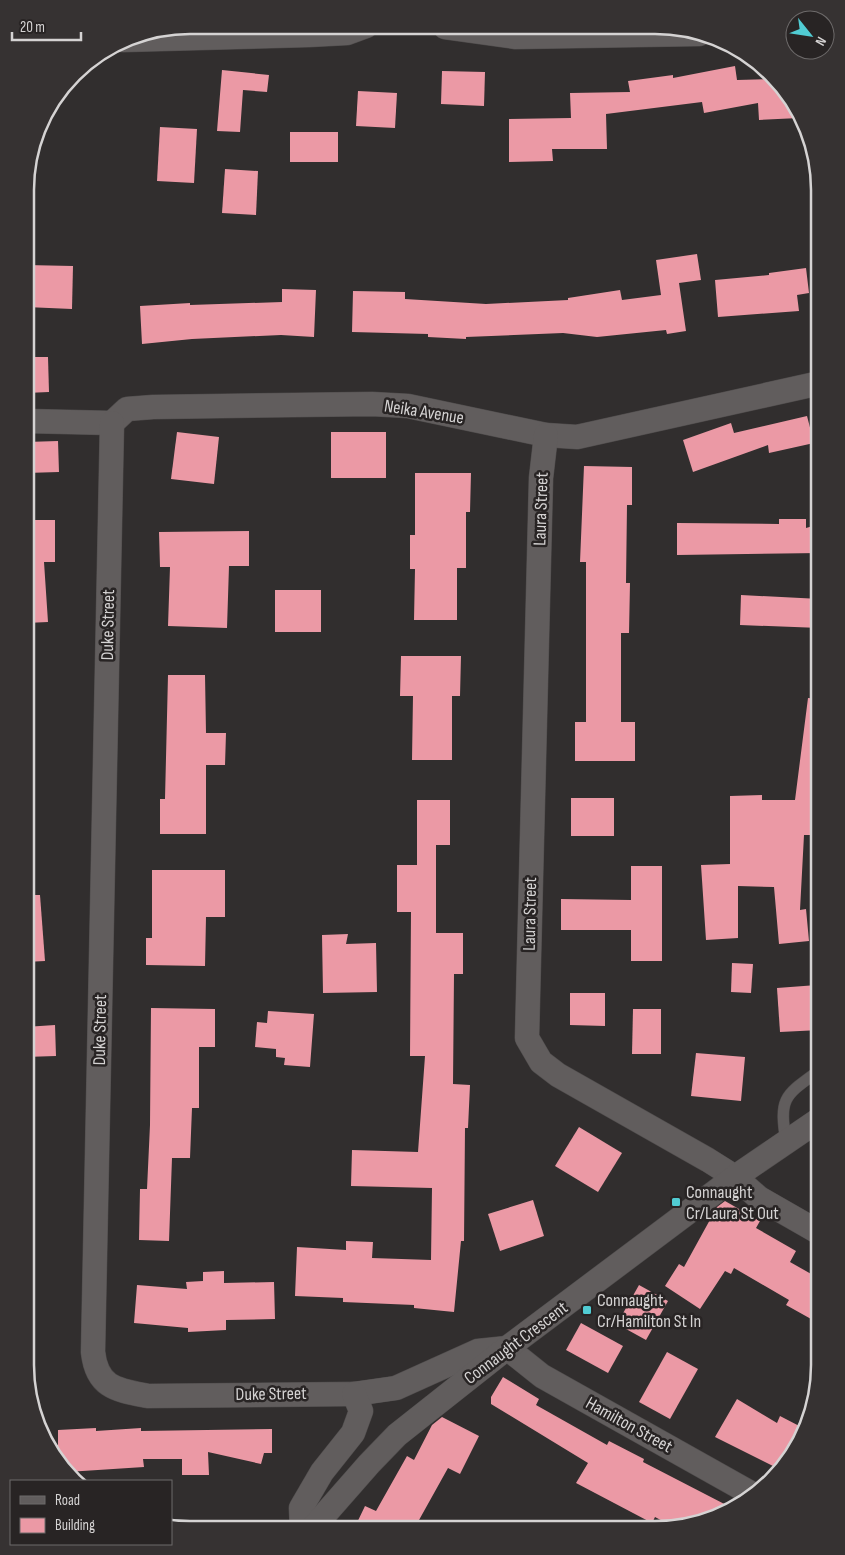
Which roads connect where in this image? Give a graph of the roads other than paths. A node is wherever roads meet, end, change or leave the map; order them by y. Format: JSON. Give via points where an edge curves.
{"nodes":[{"id":1,"x":333,"y":34,"type":"edge"},
{"id":2,"x":495,"y":34,"type":"edge"},
{"id":3,"x":667,"y":35,"type":"edge"},
{"id":4,"x":148,"y":39,"type":"edge"},
{"id":5,"x":811,"y":385,"type":"edge"},
{"id":6,"x":34,"y":421,"type":"edge"},
{"id":7,"x":112,"y":422,"type":"junction"},
{"id":8,"x":546,"y":435,"type":"junction"},
{"id":9,"x":811,"y":1077,"type":"edge"},
{"id":10,"x":811,"y":1125,"type":"edge"},
{"id":11,"x":786,"y":1142,"type":"junction"},
{"id":12,"x":736,"y":1177,"type":"junction"},
{"id":13,"x":811,"y":1228,"type":"edge"},
{"id":14,"x":507,"y":1348,"type":"junction"},
{"id":15,"x":354,"y":1394,"type":"junction"},
{"id":16,"x":747,"y":1491,"type":"edge"},
{"id":17,"x":301,"y":1521,"type":"edge"},
{"id":18,"x":319,"y":1521,"type":"edge"}],
"edges":[{"from":1,"to":4,"type":"street"},
{"from":2,"to":3,"type":"street","via":[[516,37]]},
{"from":5,"to":8,"type":"street","name":"Neika Avenue","via":[[577,437]]},
{"from":6,"to":7,"type":"street"},
{"from":7,"to":8,"type":"street","name":"Neika Avenue","via":[[127,409],[372,404],[408,406]]},
{"from":7,"to":15,"type":"street","name":"Duke Street","via":[[95,1367],[104,1382],[122,1391],[148,1396]]},
{"from":8,"to":12,"type":"street","name":"Laura Street","via":[[541,478],[527,1038],[541,1062],[558,1075]]},
{"from":9,"to":11,"type":"lane","via":[[790,1093],[782,1106]]},
{"from":10,"to":11,"type":"street","name":"Connaught Crescent"},
{"from":11,"to":12,"type":"street","name":"Connaught Crescent"},
{"from":12,"to":13,"type":"street","name":"Laura Street","via":[[759,1198]]},
{"from":12,"to":14,"type":"street","name":"Connaught Crescent"},
{"from":14,"to":15,"type":"street","name":"Duke Street","via":[[478,1351],[396,1388]]},
{"from":14,"to":16,"type":"street","name":"Hamilton Street","via":[[542,1376]]},
{"from":14,"to":18,"type":"street","name":"Connaught Crescent","via":[[397,1436]]},
{"from":15,"to":17,"type":"street","via":[[361,1411],[354,1433],[322,1472],[300,1508]]}]}
